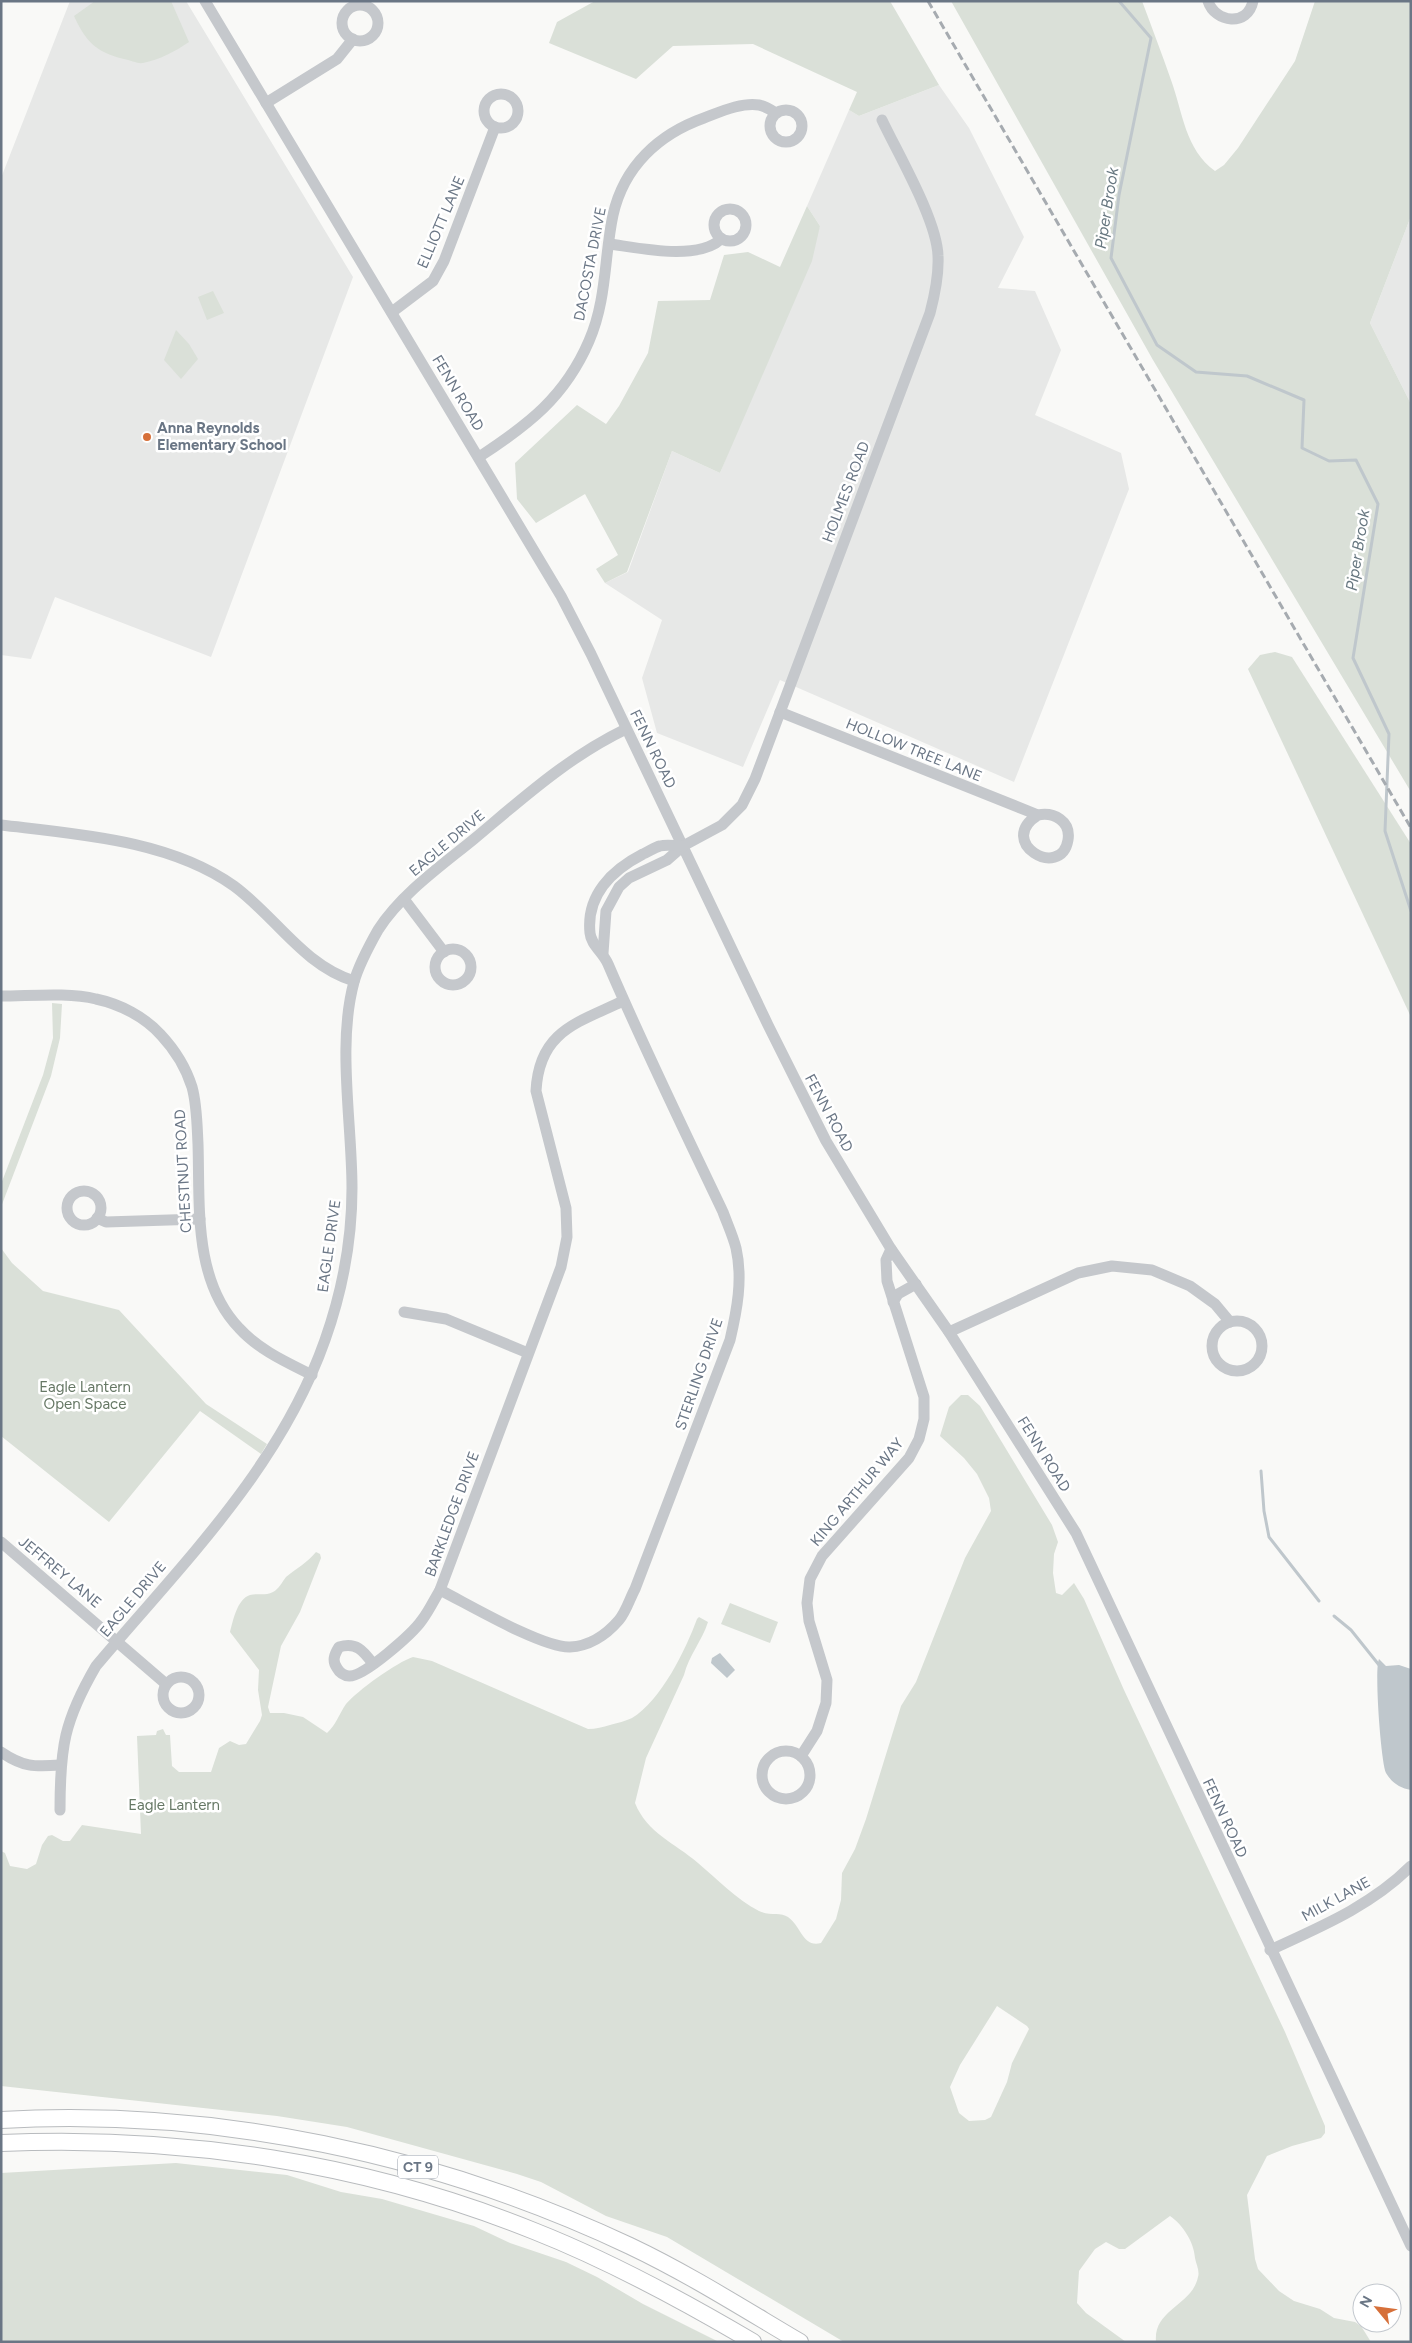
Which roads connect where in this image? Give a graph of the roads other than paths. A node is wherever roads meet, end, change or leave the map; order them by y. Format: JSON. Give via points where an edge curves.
{"nodes":[{"id":1,"x":205,"y":1,"type":"edge"},
{"id":2,"x":1208,"y":1,"type":"edge"},
{"id":3,"x":1253,"y":1,"type":"edge"},
{"id":4,"x":353,"y":39,"type":"dead end"},
{"id":5,"x":266,"y":103,"type":"junction"},
{"id":6,"x":776,"y":113,"type":"dead end"},
{"id":7,"x":882,"y":120,"type":"dead end"},
{"id":8,"x":495,"y":127,"type":"dead end"},
{"id":9,"x":721,"y":239,"type":"dead end"},
{"id":10,"x":610,"y":244,"type":"junction"},
{"id":11,"x":392,"y":312,"type":"junction"},
{"id":12,"x":479,"y":457,"type":"junction"},
{"id":13,"x":780,"y":712,"type":"junction"},
{"id":14,"x":626,"y":729,"type":"junction"},
{"id":15,"x":1038,"y":816,"type":"dead end"},
{"id":16,"x":1,"y":825,"type":"edge"},
{"id":17,"x":683,"y":846,"type":"junction"},
{"id":18,"x":404,"y":899,"type":"junction"},
{"id":19,"x":444,"y":952,"type":"dead end"},
{"id":20,"x":354,"y":981,"type":"junction"},
{"id":21,"x":1,"y":996,"type":"edge"},
{"id":22,"x":623,"y":1001,"type":"junction"},
{"id":23,"x":97,"y":1218,"type":"dead end"},
{"id":24,"x":200,"y":1219,"type":"junction"},
{"id":25,"x":891,"y":1249,"type":"junction"},
{"id":26,"x":916,"y":1284,"type":"junction"},
{"id":27,"x":893,"y":1302,"type":"junction"},
{"id":28,"x":404,"y":1312,"type":"dead end"},
{"id":29,"x":1230,"y":1322,"type":"junction"},
{"id":30,"x":949,"y":1332,"type":"junction"},
{"id":31,"x":528,"y":1353,"type":"junction"},
{"id":32,"x":312,"y":1375,"type":"junction"},
{"id":33,"x":1,"y":1542,"type":"edge"},
{"id":34,"x":440,"y":1590,"type":"junction"},
{"id":35,"x":118,"y":1640,"type":"junction"},
{"id":36,"x":373,"y":1664,"type":"dead end"},
{"id":37,"x":166,"y":1684,"type":"dead end"},
{"id":38,"x":1,"y":1752,"type":"edge"},
{"id":39,"x":801,"y":1756,"type":"junction"},
{"id":40,"x":60,"y":1765,"type":"junction"},
{"id":41,"x":60,"y":1810,"type":"dead end"},
{"id":42,"x":1411,"y":1866,"type":"edge"},
{"id":43,"x":1270,"y":1950,"type":"junction"},
{"id":44,"x":1,"y":2120,"type":"edge"},
{"id":45,"x":1,"y":2143,"type":"edge"},
{"id":46,"x":1411,"y":2246,"type":"edge"},
{"id":47,"x":753,"y":2342,"type":"edge"},
{"id":48,"x":800,"y":2342,"type":"edge"}],
"edges":[{"from":1,"to":5,"type":"street","name":"FENN ROAD"},
{"from":2,"to":3,"type":"street","via":[[1217,16],[1226,20],[1245,15]]},
{"from":4,"to":5,"type":"street","via":[[338,59]]},
{"from":5,"to":11,"type":"street","name":"FENN ROAD"},
{"from":6,"to":10,"type":"street","name":"DACOSTA DRIVE","via":[[759,105],[739,107],[683,125],[656,142],[637,162],[622,186],[613,215]]},
{"from":7,"to":13,"type":"street","name":"HOLMES ROAD","via":[[932,224],[938,254],[937,286],[930,313]]},
{"from":8,"to":11,"type":"street","name":"ELLIOTT LANE","via":[[444,261],[433,281]]},
{"from":9,"to":10,"type":"street","via":[[714,246],[693,251],[659,251]]},
{"from":10,"to":12,"type":"street","name":"DACOSTA DRIVE","via":[[599,313],[589,341],[571,373],[549,404],[521,429]]},
{"from":11,"to":12,"type":"street","name":"FENN ROAD"},
{"from":12,"to":14,"type":"street","name":"FENN ROAD","via":[[561,596]]},
{"from":13,"to":15,"type":"street","name":"HOLLOW TREE LANE"},
{"from":13,"to":17,"type":"street","name":"HOLMES ROAD","via":[[742,805],[722,825]]},
{"from":14,"to":17,"type":"street","name":"FENN ROAD"},
{"from":14,"to":18,"type":"street","name":"EAGLE DRIVE","via":[[585,750]]},
{"from":16,"to":20,"type":"street","via":[[125,843],[162,852],[198,866],[260,906],[323,968]]},
{"from":17,"to":22,"type":"street","name":"STERLING DRIVE","via":[[667,860],[629,878],[619,887],[606,910],[603,952]]},
{"from":17,"to":25,"type":"street","name":"FENN ROAD","via":[[813,1116]]},
{"from":18,"to":19,"type":"street"},
{"from":18,"to":20,"type":"street","name":"EAGLE DRIVE","via":[[380,928]]},
{"from":20,"to":32,"type":"street","name":"EAGLE DRIVE","via":[[346,1042],[352,1190],[349,1225],[337,1298]]},
{"from":21,"to":24,"type":"street","name":"CHESTNUT ROAD","via":[[96,998],[151,1024],[170,1045],[192,1087]]},
{"from":22,"to":31,"type":"street","name":"BARKLEDGE DRIVE","via":[[569,1026],[542,1056],[537,1071],[536,1091],[566,1208],[567,1238],[561,1267]]},
{"from":22,"to":34,"type":"street","name":"STERLING DRIVE","via":[[723,1212],[736,1248],[739,1277],[730,1340],[635,1589],[621,1618],[601,1637],[570,1647],[544,1642]]},
{"from":23,"to":24,"type":"street","via":[[106,1222]]},
{"from":24,"to":32,"type":"street","name":"CHESTNUT ROAD","via":[[208,1274],[238,1328],[259,1346]]},
{"from":25,"to":26,"type":"street","name":"FENN ROAD"},
{"from":25,"to":27,"type":"street","name":"KING ARTHUR WAY","via":[[885,1270]]},
{"from":26,"to":27,"type":"street","via":[[898,1294]]},
{"from":26,"to":30,"type":"street","name":"FENN ROAD"},
{"from":27,"to":39,"type":"street","name":"KING ARTHUR WAY","via":[[924,1397],[924,1418],[919,1439],[909,1458],[822,1556],[810,1579],[809,1621],[827,1680],[826,1704],[817,1731]]},
{"from":28,"to":31,"type":"street","via":[[446,1319]]},
{"from":29,"to":29,"type":"street","via":[[1217,1331],[1213,1353],[1228,1370],[1245,1370],[1258,1360],[1262,1343],[1254,1328]]},
{"from":29,"to":30,"type":"street","via":[[1214,1304],[1190,1286],[1152,1270],[1112,1266],[1078,1273]]},
{"from":30,"to":43,"type":"street","name":"FENN ROAD","via":[[1076,1533]]},
{"from":31,"to":34,"type":"street","name":"BARKLEDGE DRIVE"},
{"from":32,"to":35,"type":"street","name":"EAGLE DRIVE","via":[[266,1460]]},
{"from":33,"to":35,"type":"street","name":"JEFFREY LANE"},
{"from":34,"to":36,"type":"street","name":"BARKLEDGE DRIVE","via":[[423,1620],[407,1638]]},
{"from":35,"to":37,"type":"street","name":"JEFFREY LANE"},
{"from":35,"to":40,"type":"street","name":"EAGLE DRIVE","via":[[96,1666],[79,1696],[67,1726]]},
{"from":38,"to":40,"type":"street","via":[[17,1763],[37,1767]]},
{"from":39,"to":39,"type":"street","via":[[794,1752],[778,1753],[766,1763],[762,1776],[772,1795],[796,1797],[808,1786],[810,1770]]},
{"from":40,"to":41,"type":"street","name":"EAGLE DRIVE"},
{"from":42,"to":43,"type":"street","name":"MILK LANE","via":[[1377,1895],[1342,1917]]},
{"from":43,"to":46,"type":"street","name":"FENN ROAD"},
{"from":44,"to":48,"type":"highway","number":"CT 9","via":[[124,2119],[223,2128],[329,2145],[410,2164],[530,2204],[628,2245]]},
{"from":45,"to":47,"type":"highway","number":"CT 9","via":[[97,2142],[196,2149],[292,2162],[390,2184],[482,2212],[570,2246],[654,2285]]}]}
